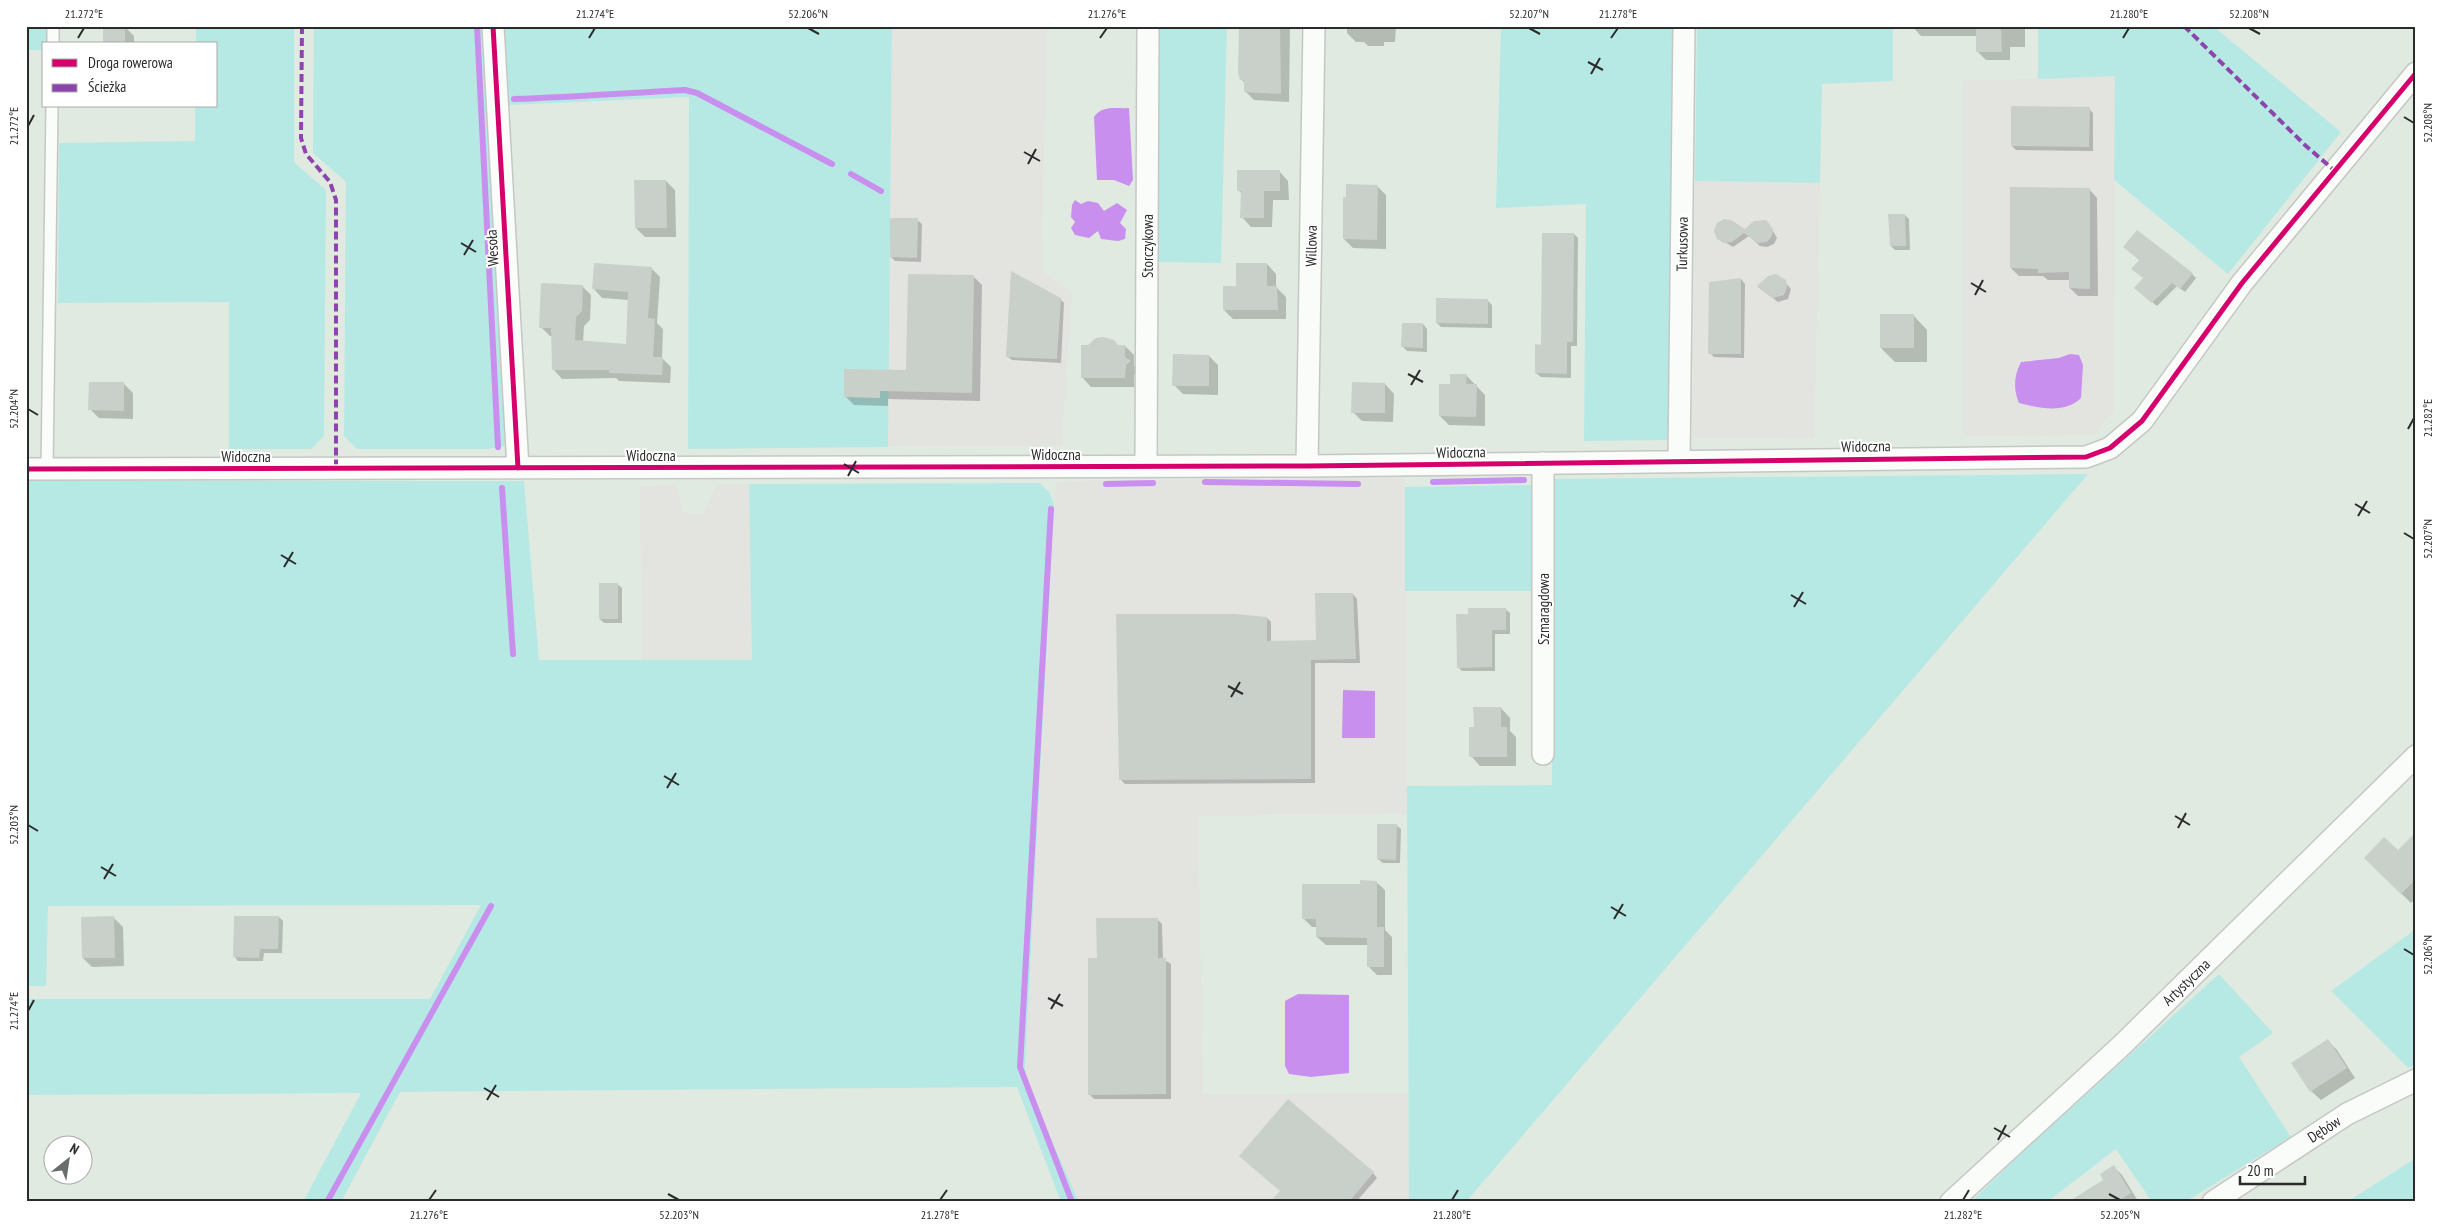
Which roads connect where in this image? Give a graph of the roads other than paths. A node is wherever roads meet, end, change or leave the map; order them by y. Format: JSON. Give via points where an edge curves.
{"nodes":[{"id":1,"x":53,"y":26,"type":"edge"},
{"id":2,"x":493,"y":26,"type":"edge"},
{"id":3,"x":1148,"y":26,"type":"edge"},
{"id":4,"x":1314,"y":26,"type":"edge"},
{"id":5,"x":1684,"y":26,"type":"edge"},
{"id":6,"x":53,"y":42,"type":"edge"},
{"id":7,"x":2416,"y":73,"type":"edge"},
{"id":8,"x":52,"y":108,"type":"edge"},
{"id":9,"x":1679,"y":461,"type":"junction"},
{"id":10,"x":1543,"y":463,"type":"junction"},
{"id":11,"x":1146,"y":466,"type":"junction"},
{"id":12,"x":1307,"y":466,"type":"junction"},
{"id":13,"x":518,"y":468,"type":"junction"},
{"id":14,"x":36,"y":469,"type":"edge"},
{"id":15,"x":1543,"y":754,"type":"dead end"},
{"id":16,"x":2416,"y":756,"type":"edge"},
{"id":17,"x":2416,"y":1080,"type":"edge"},
{"id":18,"x":1951,"y":1202,"type":"edge"},
{"id":19,"x":2213,"y":1202,"type":"edge"}],
"edges":[{"from":1,"to":6,"type":"lane"},
{"from":2,"to":13,"type":"street","name":"Wesoła"},
{"from":3,"to":11,"type":"street","name":"Storczykowa"},
{"from":4,"to":12,"type":"street","name":"Willowa"},
{"from":5,"to":9,"type":"street","name":"Turkusowa"},
{"from":7,"to":9,"type":"street","name":"Widoczna","via":[[2242,283],[2142,421],[2110,448],[2086,457]]},
{"from":8,"to":14,"type":"lane"},
{"from":9,"to":10,"type":"street","name":"Widoczna"},
{"from":10,"to":12,"type":"street","name":"Widoczna"},
{"from":10,"to":15,"type":"street","name":"Szmaragdowa"},
{"from":11,"to":12,"type":"street","name":"Widoczna"},
{"from":11,"to":13,"type":"street","name":"Widoczna"},
{"from":13,"to":14,"type":"street","name":"Widoczna"},
{"from":16,"to":18,"type":"street","name":"Artystyczna","via":[[2121,1046]]},
{"from":17,"to":19,"type":"street","name":"Dębów","via":[[2347,1114]]}]}
